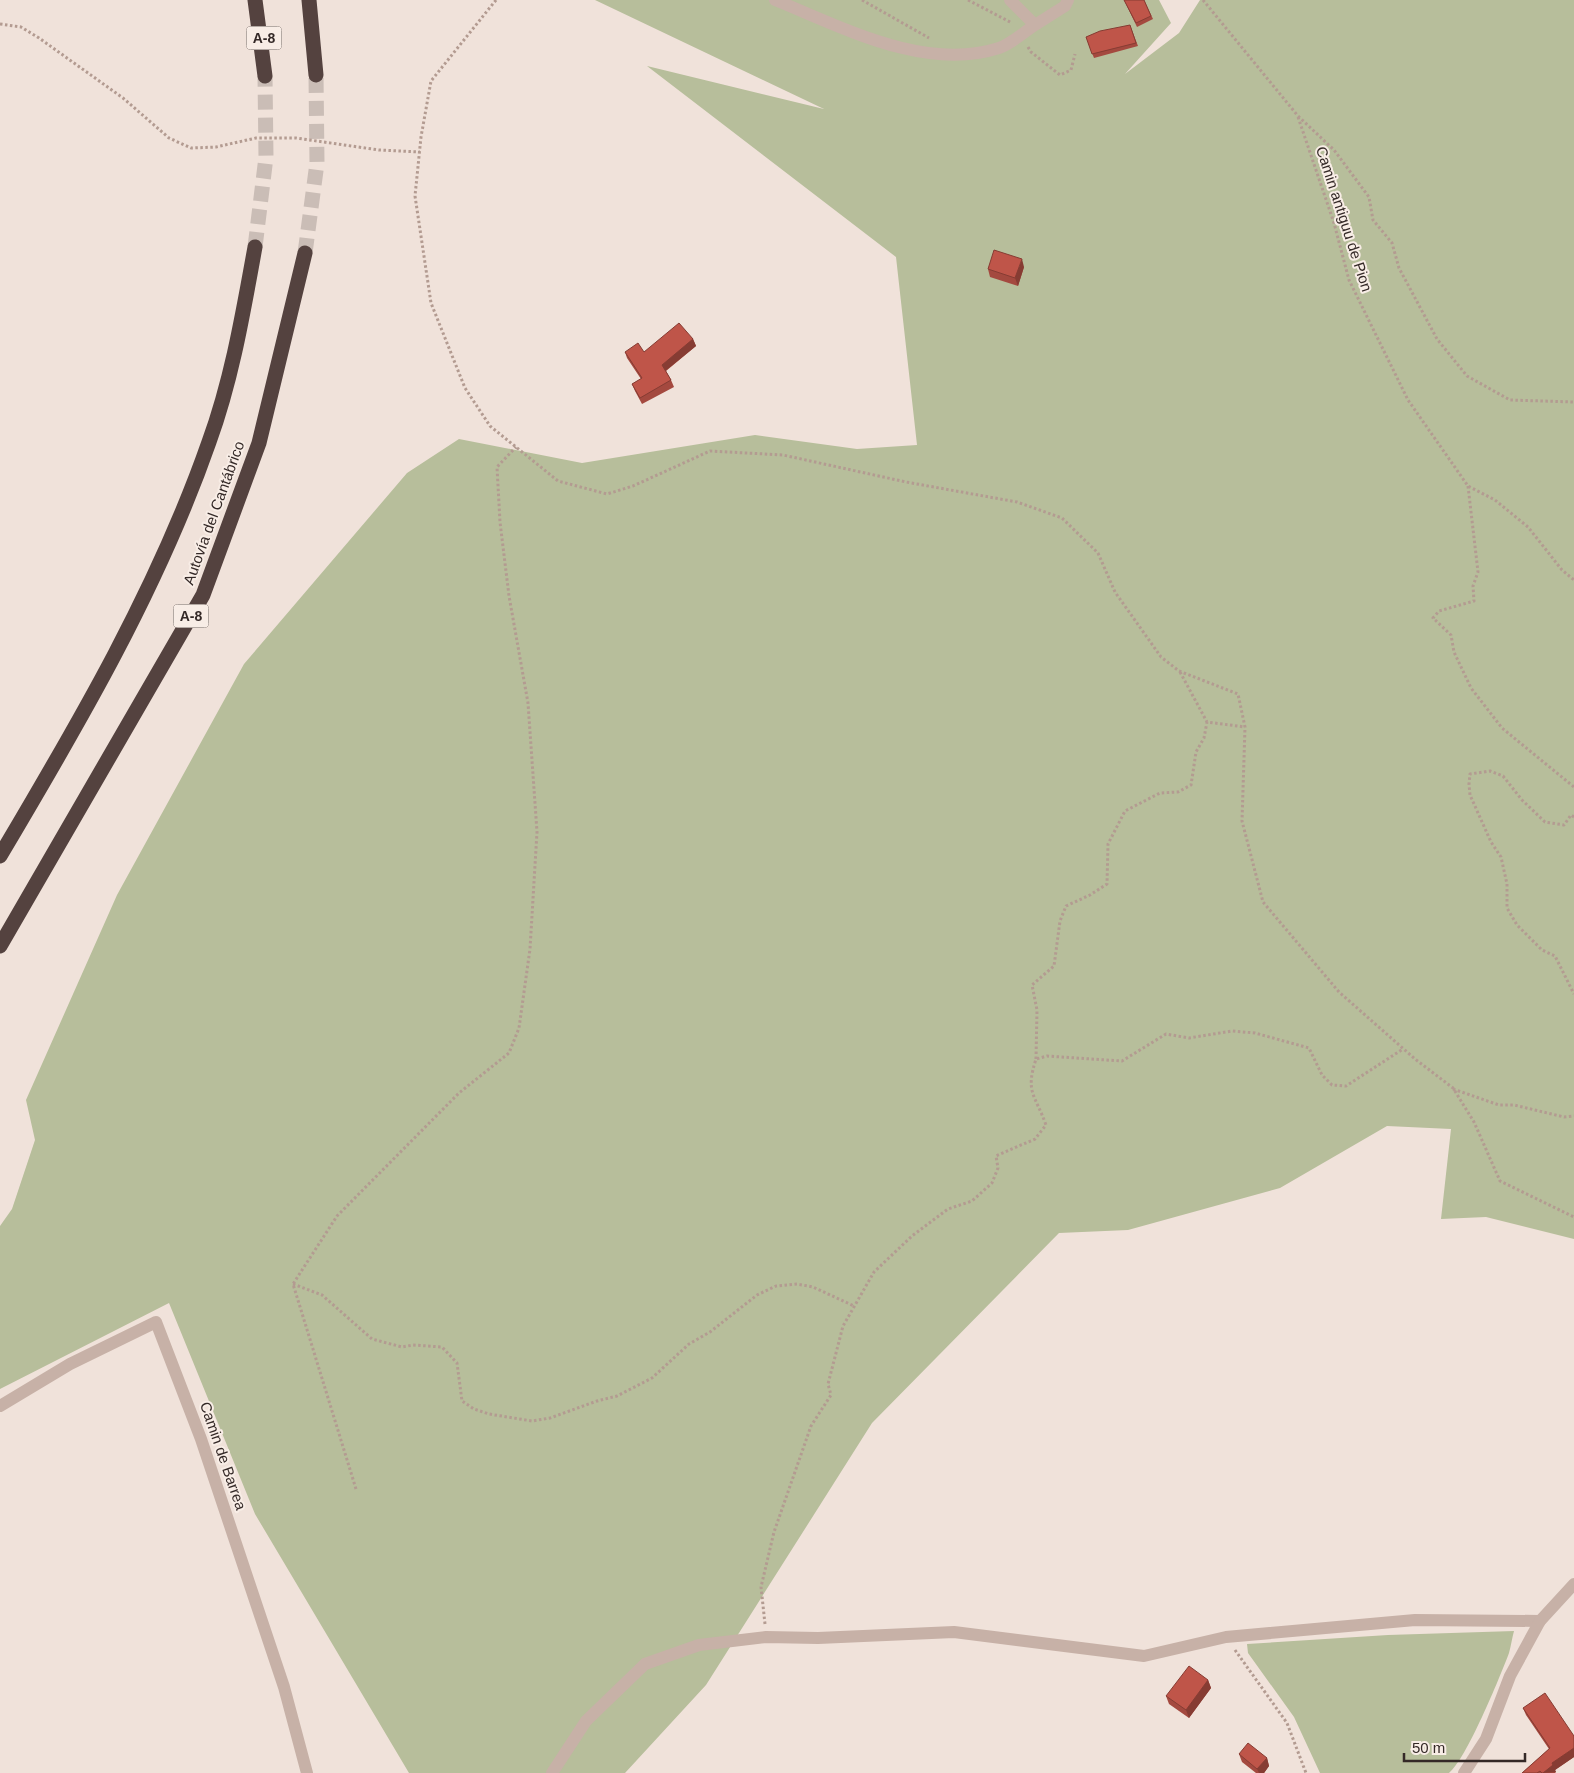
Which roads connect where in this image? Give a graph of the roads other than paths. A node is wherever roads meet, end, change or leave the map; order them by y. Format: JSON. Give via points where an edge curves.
{"nodes":[{"id":1,"x":256,"y":0,"type":"edge"},
{"id":2,"x":262,"y":0,"type":"edge"},
{"id":3,"x":309,"y":0,"type":"edge"},
{"id":4,"x":320,"y":0,"type":"edge"},
{"id":5,"x":775,"y":0,"type":"edge"},
{"id":6,"x":1010,"y":0,"type":"edge"},
{"id":7,"x":1068,"y":0,"type":"edge"},
{"id":8,"x":1035,"y":25,"type":"junction"},
{"id":9,"x":312,"y":38,"type":"junction"},
{"id":10,"x":316,"y":75,"type":"tunnel mouth"},
{"id":11,"x":255,"y":247,"type":"tunnel mouth"},
{"id":12,"x":305,"y":253,"type":"tunnel mouth"},
{"id":13,"x":0,"y":856,"type":"edge"},
{"id":14,"x":0,"y":946,"type":"edge"},
{"id":15,"x":0,"y":1406,"type":"edge"},
{"id":16,"x":1574,"y":1584,"type":"edge"},
{"id":17,"x":1540,"y":1621,"type":"junction"},
{"id":18,"x":307,"y":1773,"type":"edge"},
{"id":19,"x":552,"y":1773,"type":"edge"},
{"id":20,"x":1464,"y":1773,"type":"edge"}],
"edges":[{"from":1,"to":2,"type":"highway","number":"A-8","via":[[265,76]]},
{"from":3,"to":9,"type":"highway"},
{"from":4,"to":9,"type":"highway"},
{"from":5,"to":8,"type":"street","via":[[893,47],[961,55],[1001,48]]},
{"from":6,"to":8,"type":"street"},
{"from":7,"to":8,"type":"street","via":[[1065,6]]},
{"from":9,"to":10,"type":"highway"},
{"from":11,"to":13,"type":"highway","name":"Autovía del Cantábrico","via":[[238,340],[210,441],[166,548],[79,722]]},
{"from":12,"to":14,"type":"highway","name":"Autovía del Cantábrico","number":"A-8","via":[[260,443],[203,595]]},
{"from":15,"to":18,"type":"street","name":"Camin de Barrea","via":[[70,1364],[156,1322],[202,1439],[284,1687]]},
{"from":16,"to":17,"type":"street"},
{"from":17,"to":19,"type":"street","via":[[1415,1620],[1226,1637],[1144,1656],[954,1632],[766,1637],[699,1645],[645,1664],[586,1721]]},
{"from":17,"to":20,"type":"street","via":[[1510,1676],[1486,1739]]}]}
